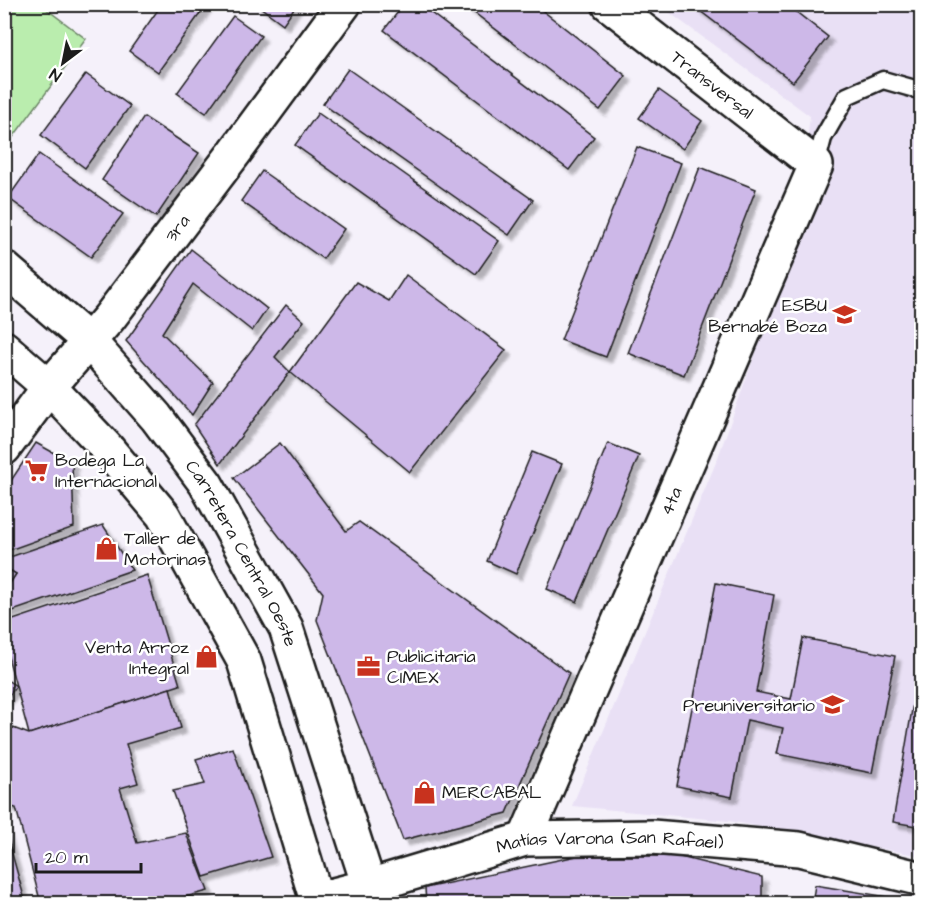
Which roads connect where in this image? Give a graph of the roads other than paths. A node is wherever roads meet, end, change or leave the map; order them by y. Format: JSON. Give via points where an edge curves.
{"nodes":[{"id":1,"x":344,"y":4,"type":"edge"},
{"id":2,"x":609,"y":4,"type":"edge"},
{"id":3,"x":921,"y":91,"type":"edge"},
{"id":4,"x":816,"y":165,"type":"junction"},
{"id":5,"x":4,"y":268,"type":"edge"},
{"id":6,"x":89,"y":341,"type":"junction"},
{"id":7,"x":4,"y":348,"type":"edge"},
{"id":8,"x":49,"y":387,"type":"junction"},
{"id":9,"x":4,"y":448,"type":"edge"},
{"id":10,"x":525,"y":839,"type":"junction"},
{"id":11,"x":921,"y":879,"type":"edge"},
{"id":12,"x":370,"y":895,"type":"edge"},
{"id":13,"x":313,"y":902,"type":"edge"}],
"edges":[{"from":1,"to":6,"type":"main road","name":"3ra"},
{"from":2,"to":4,"type":"main road","name":"Transversal"},
{"from":3,"to":4,"type":"lane","via":[[883,80],[847,96],[823,138]]},
{"from":4,"to":10,"type":"main road","name":"4ta"},
{"from":5,"to":6,"type":"main road","name":"Carretera Central Oeste"},
{"from":6,"to":8,"type":"main road","name":"3ra"},
{"from":6,"to":12,"type":"main road","name":"Carretera Central Oeste","via":[[156,417],[206,484],[286,628]]},
{"from":7,"to":8,"type":"main road"},
{"from":8,"to":9,"type":"main road","name":"3ra"},
{"from":8,"to":13,"type":"main road","via":[[163,515],[244,661]]},
{"from":10,"to":11,"type":"main road","name":"Matías Varona (San Rafael)","via":[[652,837],[799,849]]},
{"from":10,"to":12,"type":"main road","name":"Matías Varona (San Rafael)"},
{"from":12,"to":13,"type":"main road","name":"Matías Varona (San Rafael)"}]}
